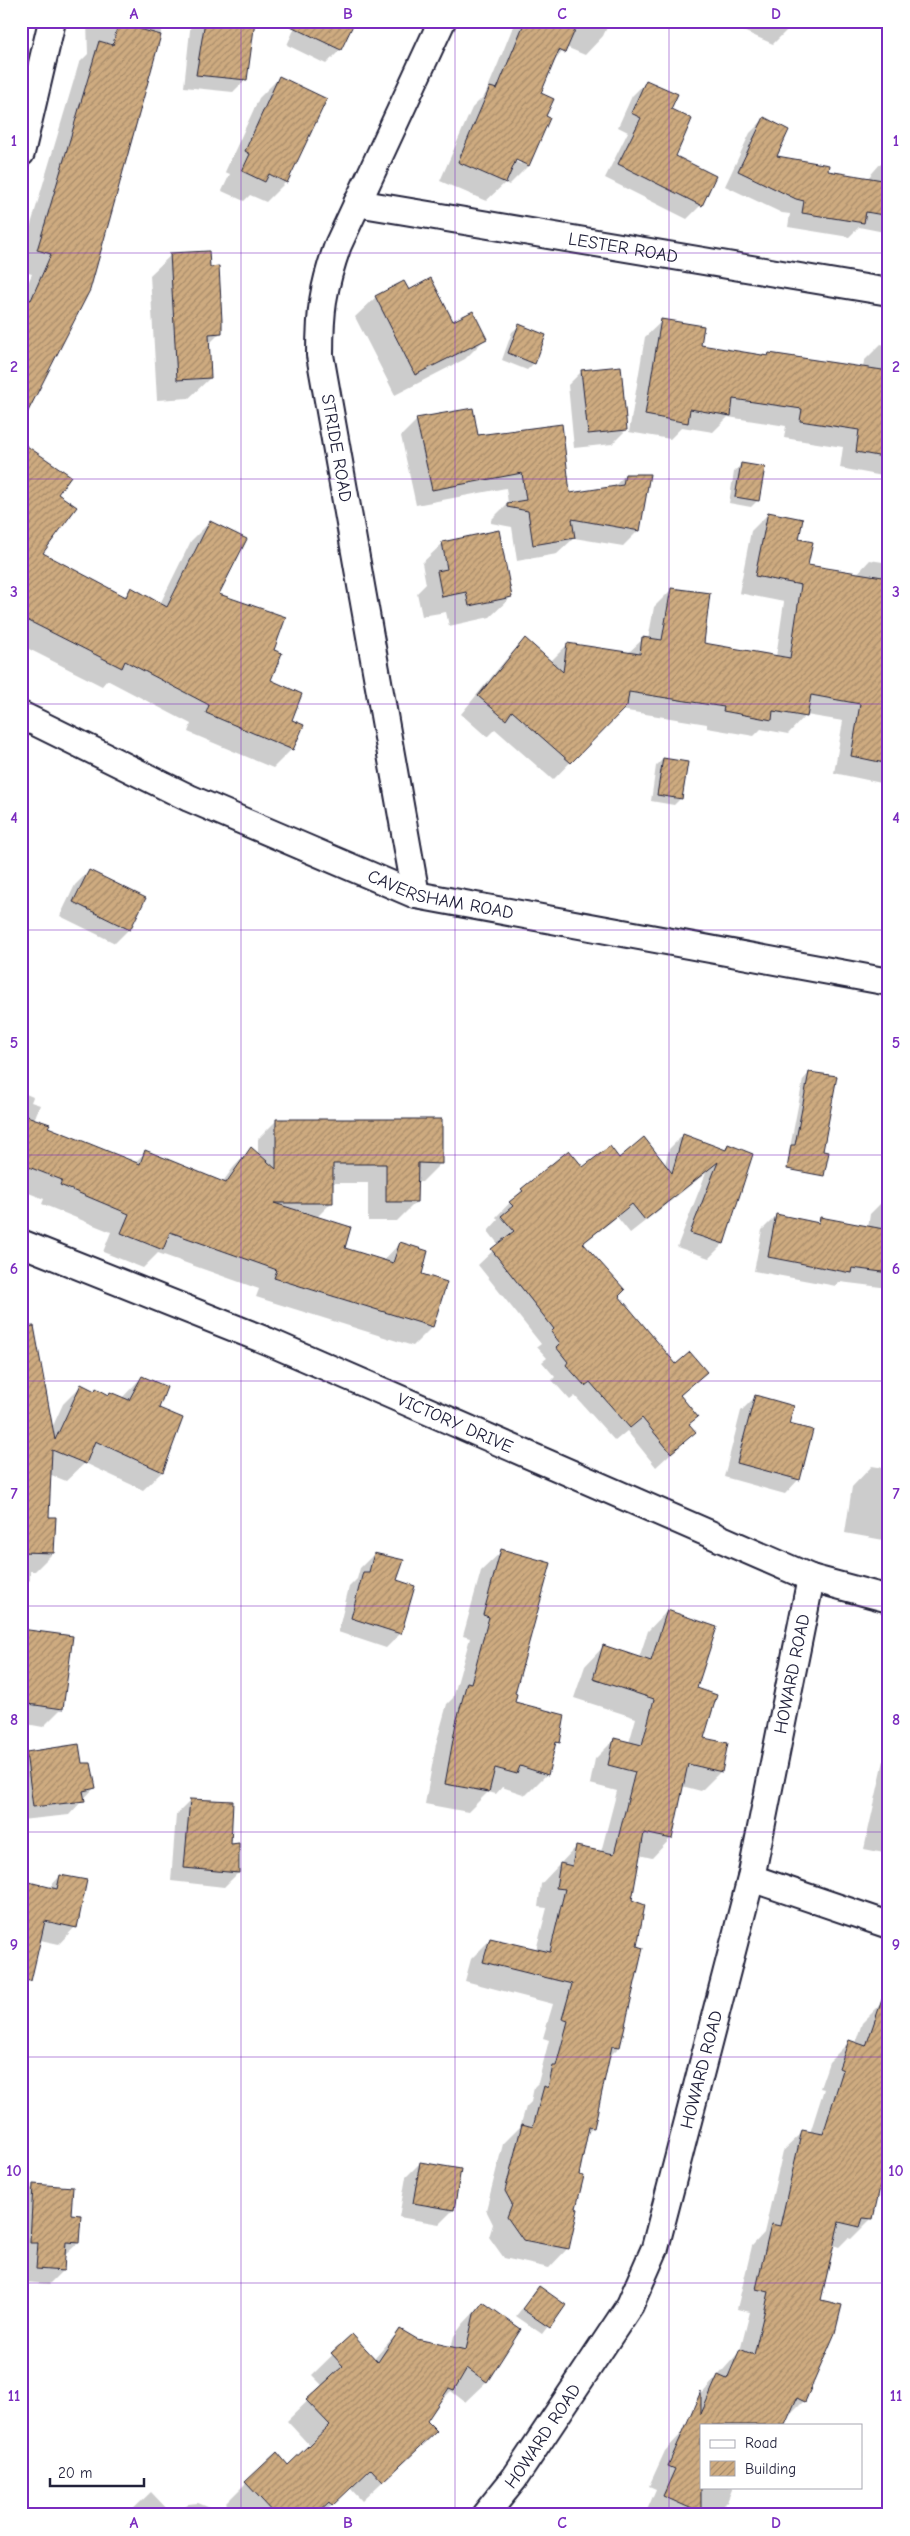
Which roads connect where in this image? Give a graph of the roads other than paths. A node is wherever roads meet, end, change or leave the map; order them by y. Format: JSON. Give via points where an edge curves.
{"nodes":[{"id":1,"x":52,"y":21,"type":"edge"},
{"id":2,"x":442,"y":21,"type":"edge"},
{"id":3,"x":21,"y":153,"type":"edge"},
{"id":4,"x":358,"y":203,"type":"junction"},
{"id":5,"x":889,"y":292,"type":"edge"},
{"id":6,"x":21,"y":715,"type":"edge"},
{"id":7,"x":416,"y":895,"type":"junction"},
{"id":8,"x":889,"y":982,"type":"edge"},
{"id":9,"x":21,"y":1243,"type":"edge"},
{"id":10,"x":810,"y":1578,"type":"junction"},
{"id":11,"x":889,"y":1599,"type":"edge"},
{"id":12,"x":751,"y":1878,"type":"junction"},
{"id":13,"x":889,"y":1925,"type":"edge"},
{"id":14,"x":485,"y":2515,"type":"edge"}],
"edges":[{"from":1,"to":3,"type":"street"},
{"from":2,"to":4,"type":"street","name":"STRIDE ROAD"},
{"from":4,"to":5,"type":"street","name":"LESTER ROAD"},
{"from":4,"to":7,"type":"street","name":"STRIDE ROAD","via":[[326,279],[320,312],[320,355]]},
{"from":6,"to":7,"type":"street","name":"CAVERSHAM ROAD","via":[[189,798]]},
{"from":7,"to":8,"type":"street","name":"CAVERSHAM ROAD"},
{"from":9,"to":10,"type":"street","name":"VICTORY DRIVE","via":[[267,1341]]},
{"from":10,"to":11,"type":"street","name":"VICTORY DRIVE"},
{"from":10,"to":12,"type":"street","name":"HOWARD ROAD"},
{"from":12,"to":13,"type":"street"},
{"from":12,"to":14,"type":"street","name":"HOWARD ROAD","via":[[655,2248],[630,2305],[514,2479]]}]}
